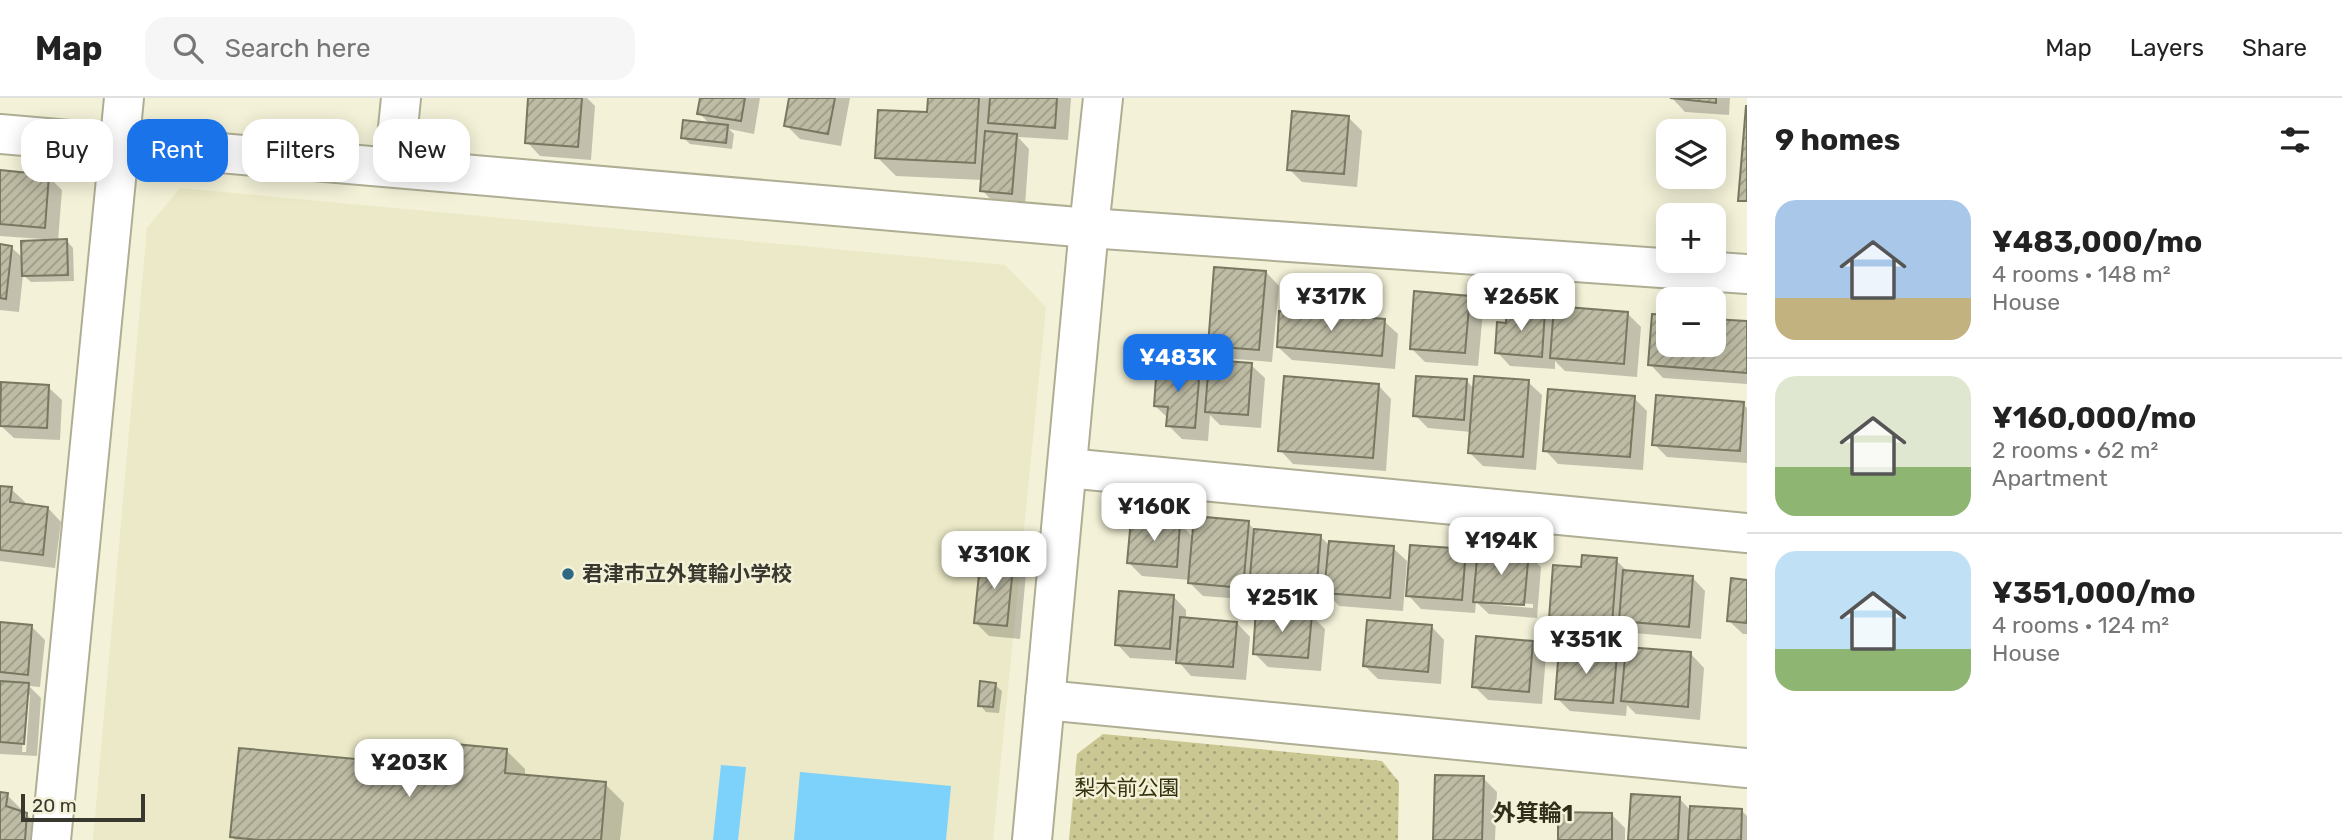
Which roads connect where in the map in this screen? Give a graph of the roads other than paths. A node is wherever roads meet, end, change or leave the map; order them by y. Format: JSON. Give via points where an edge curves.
{"nodes":[{"id":1,"x":124,"y":98,"type":"edge"},
{"id":2,"x":401,"y":98,"type":"edge"},
{"id":3,"x":1103,"y":98,"type":"edge"},
{"id":4,"x":399,"y":119,"type":"edge"},
{"id":5,"x":0,"y":134,"type":"edge"},
{"id":6,"x":120,"y":143,"type":"junction"},
{"id":7,"x":373,"y":165,"type":"edge"},
{"id":8,"x":470,"y":174,"type":"edge"},
{"id":9,"x":1089,"y":228,"type":"junction"},
{"id":10,"x":1747,"y":274,"type":"edge"},
{"id":11,"x":1067,"y":468,"type":"junction"},
{"id":12,"x":1747,"y":533,"type":"edge"},
{"id":13,"x":1045,"y":699,"type":"junction"},
{"id":14,"x":1747,"y":768,"type":"edge"},
{"id":15,"x":51,"y":840,"type":"edge"},
{"id":16,"x":1032,"y":840,"type":"edge"}],
"edges":[{"from":1,"to":6,"type":"street"},
{"from":2,"to":4,"type":"street"},
{"from":3,"to":9,"type":"street"},
{"from":5,"to":6,"type":"street"},
{"from":6,"to":7,"type":"street"},
{"from":6,"to":15,"type":"street"},
{"from":8,"to":9,"type":"street"},
{"from":9,"to":10,"type":"street"},
{"from":9,"to":11,"type":"street"},
{"from":11,"to":12,"type":"street"},
{"from":11,"to":13,"type":"street"},
{"from":13,"to":14,"type":"street"},
{"from":13,"to":16,"type":"street"}]}
